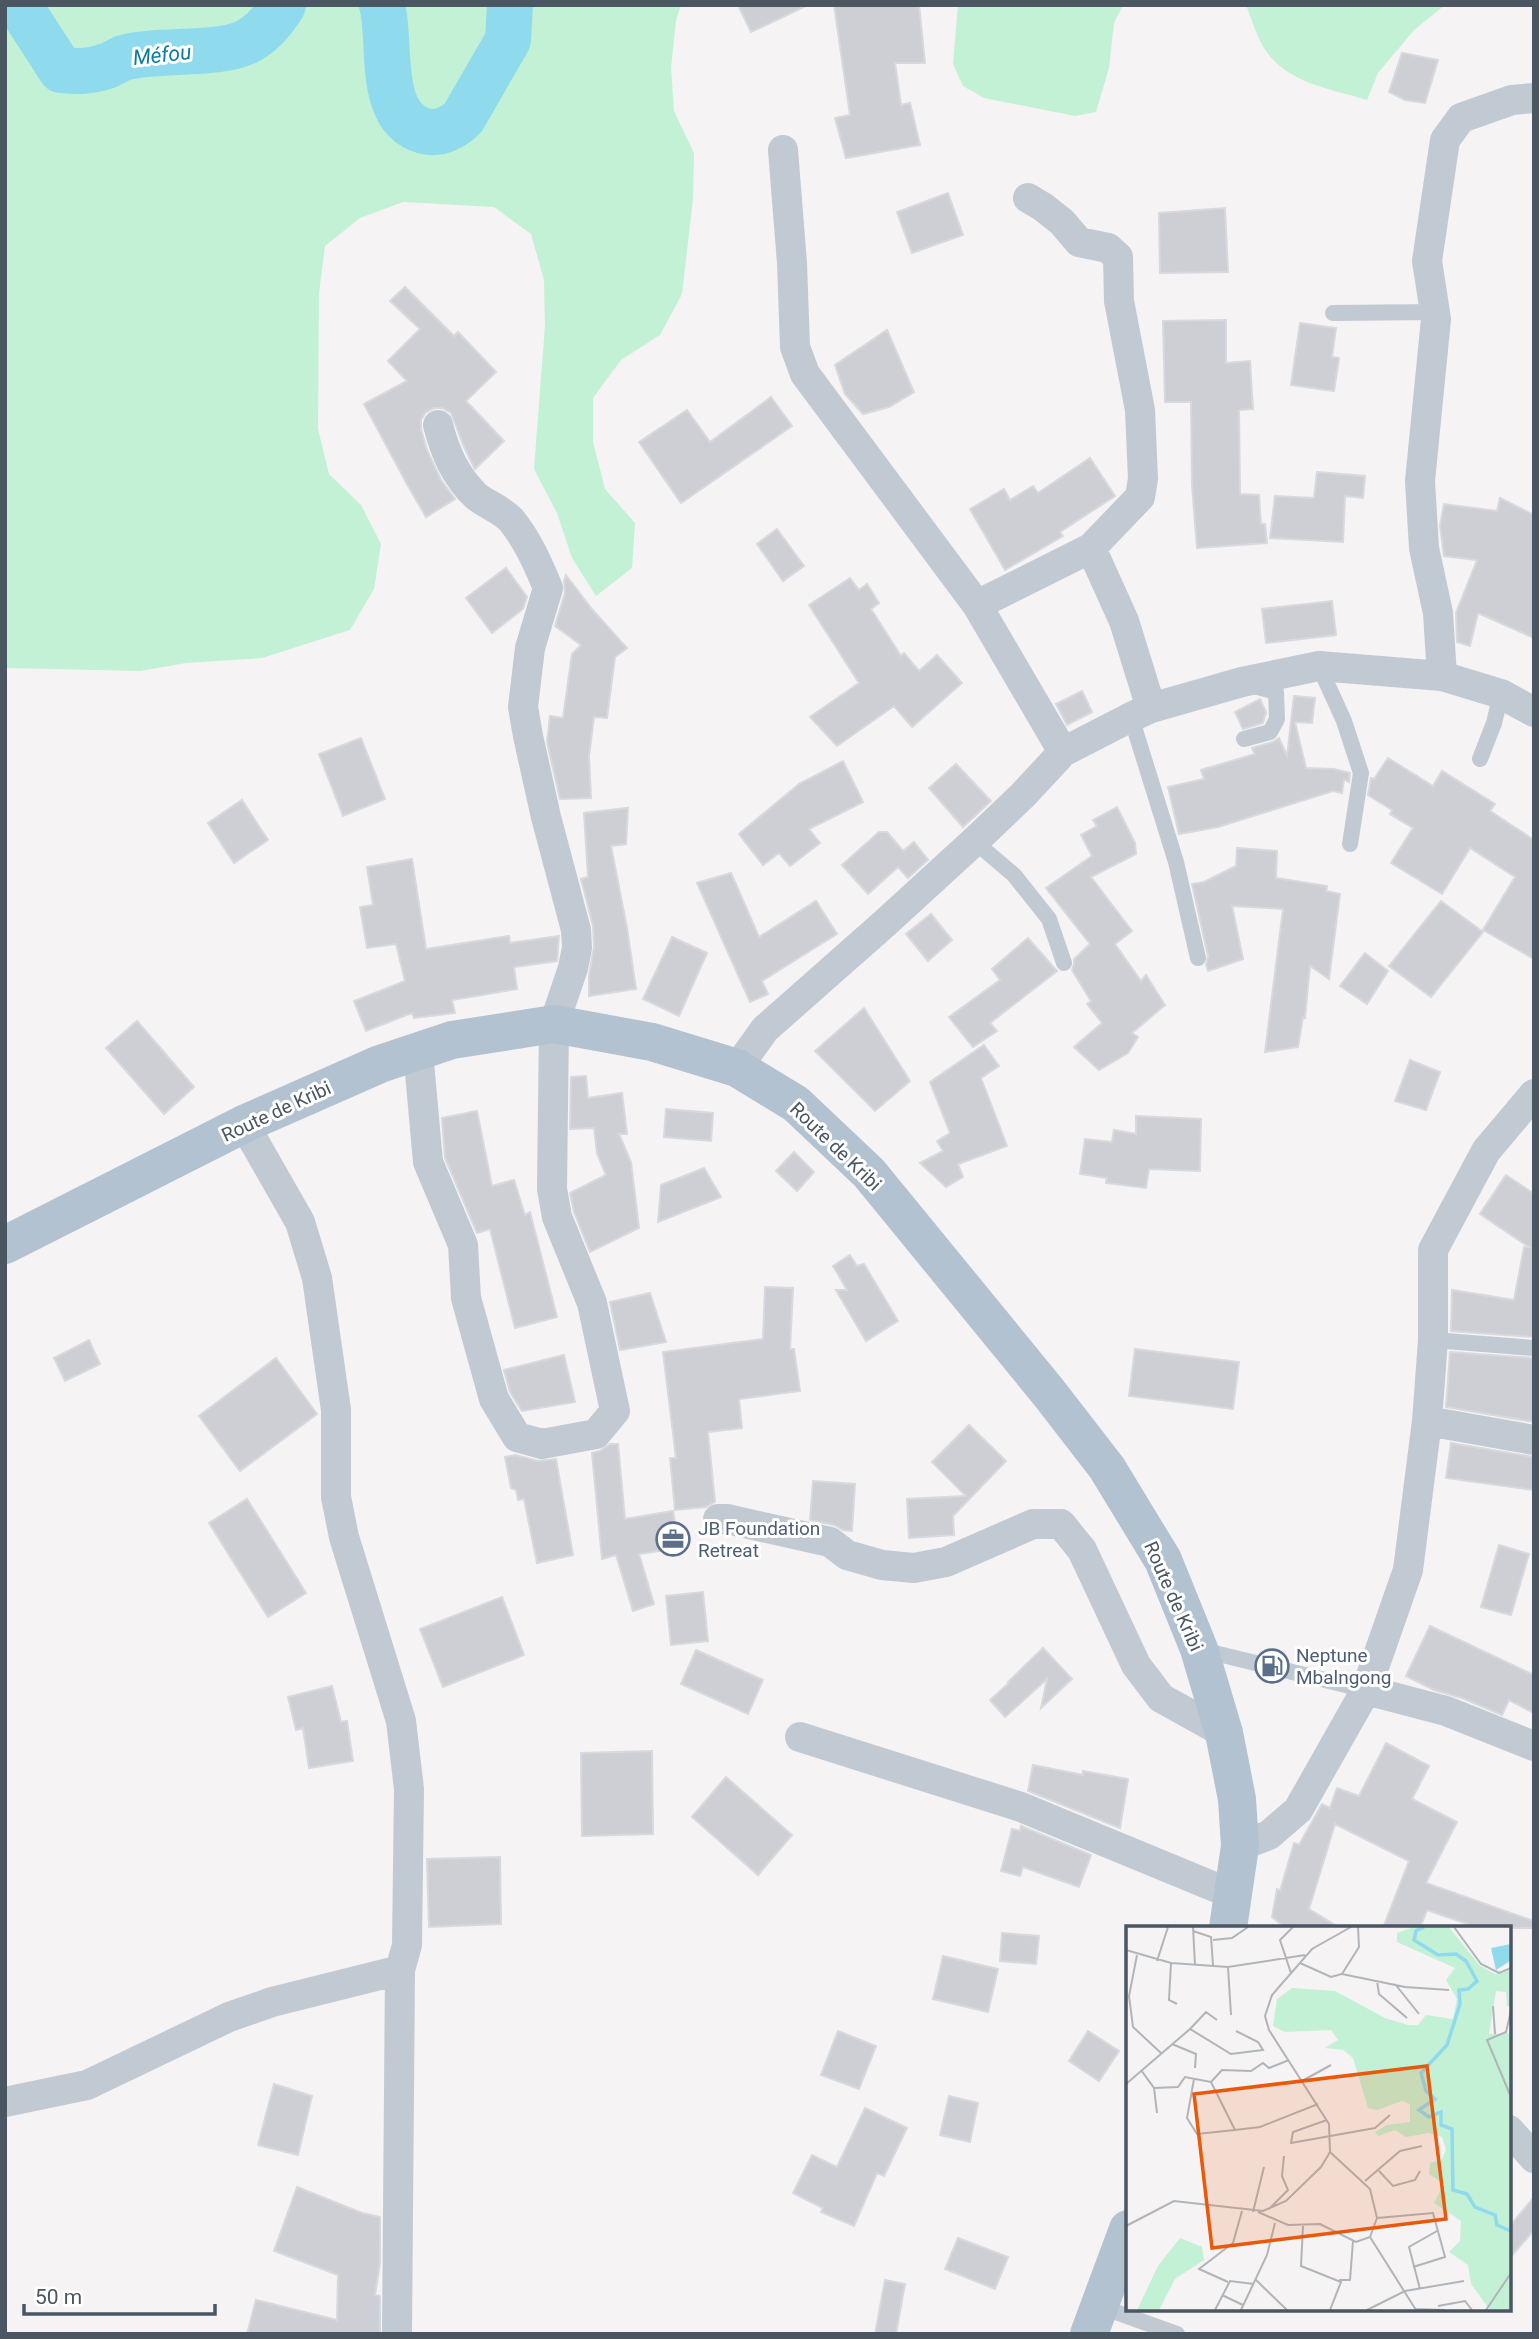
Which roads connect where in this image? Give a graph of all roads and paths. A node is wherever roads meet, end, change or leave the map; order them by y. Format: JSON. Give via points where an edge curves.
{"nodes":[{"id":1,"x":1534,"y":97,"type":"edge"},
{"id":2,"x":783,"y":150,"type":"dead end"},
{"id":3,"x":1028,"y":198,"type":"dead end"},
{"id":4,"x":1435,"y":312,"type":"junction"},
{"id":5,"x":1333,"y":313,"type":"dead end"},
{"id":6,"x":438,"y":425,"type":"dead end"},
{"id":7,"x":1091,"y":548,"type":"junction"},
{"id":8,"x":976,"y":605,"type":"junction"},
{"id":9,"x":1319,"y":666,"type":"junction"},
{"id":10,"x":1442,"y":676,"type":"junction"},
{"id":11,"x":1242,"y":682,"type":"junction"},
{"id":12,"x":1501,"y":694,"type":"junction"},
{"id":13,"x":1534,"y":712,"type":"edge"},
{"id":14,"x":1141,"y":713,"type":"junction"},
{"id":15,"x":1244,"y":739,"type":"dead end"},
{"id":16,"x":1063,"y":752,"type":"junction"},
{"id":17,"x":1480,"y":759,"type":"dead end"},
{"id":18,"x":974,"y":841,"type":"junction"},
{"id":19,"x":1350,"y":844,"type":"dead end"},
{"id":20,"x":1198,"y":958,"type":"dead end"},
{"id":21,"x":1064,"y":963,"type":"dead end"},
{"id":22,"x":554,"y":1024,"type":"junction"},
{"id":23,"x":418,"y":1051,"type":"junction"},
{"id":24,"x":737,"y":1068,"type":"junction"},
{"id":25,"x":1534,"y":1094,"type":"edge"},
{"id":26,"x":244,"y":1124,"type":"junction"},
{"id":27,"x":5,"y":1245,"type":"edge"},
{"id":28,"x":1433,"y":1340,"type":"junction"},
{"id":29,"x":1534,"y":1348,"type":"edge"},
{"id":30,"x":1427,"y":1421,"type":"junction"},
{"id":31,"x":1534,"y":1440,"type":"edge"},
{"id":32,"x":718,"y":1519,"type":"dead end"},
{"id":33,"x":1199,"y":1650,"type":"junction"},
{"id":34,"x":1366,"y":1690,"type":"junction"},
{"id":35,"x":1224,"y":1733,"type":"junction"},
{"id":36,"x":800,"y":1737,"type":"dead end"},
{"id":37,"x":1534,"y":1746,"type":"edge"},
{"id":38,"x":1240,"y":1846,"type":"junction"},
{"id":39,"x":1231,"y":1912,"type":"edge"},
{"id":40,"x":400,"y":1970,"type":"junction"},
{"id":41,"x":5,"y":2102,"type":"edge"},
{"id":42,"x":1511,"y":2132,"type":"edge"},
{"id":43,"x":1534,"y":2158,"type":"edge"},
{"id":44,"x":1126,"y":2233,"type":"edge"},
{"id":45,"x":1094,"y":2320,"type":"edge"},
{"id":46,"x":397,"y":2334,"type":"edge"},
{"id":47,"x":1177,"y":2334,"type":"edge"}],
"edges":[{"from":1,"to":4,"type":"street","via":[[1461,118],[1445,141],[1427,261]]},
{"from":2,"to":8,"type":"street","via":[[795,347],[805,374]]},
{"from":3,"to":7,"type":"street","via":[[1062,222],[1079,242],[1108,248],[1118,257],[1119,301],[1140,410],[1143,479],[1140,497]]},
{"from":4,"to":5,"type":"lane"},
{"from":4,"to":10,"type":"street","via":[[1420,481],[1424,548],[1438,612]]},
{"from":6,"to":22,"type":"street","via":[[444,451],[458,475],[477,496],[510,518],[532,550],[548,588],[530,648],[523,707],[576,930],[573,968]]},
{"from":7,"to":8,"type":"street"},
{"from":7,"to":14,"type":"street","via":[[1124,621]]},
{"from":8,"to":16,"type":"street"},
{"from":9,"to":10,"type":"street"},
{"from":9,"to":11,"type":"street"},
{"from":9,"to":19,"type":"lane","via":[[1361,773]]},
{"from":10,"to":12,"type":"street"},
{"from":11,"to":14,"type":"street"},
{"from":11,"to":15,"type":"lane","via":[[1276,692],[1277,719],[1270,732]]},
{"from":12,"to":13,"type":"street"},
{"from":12,"to":17,"type":"lane"},
{"from":14,"to":16,"type":"street"},
{"from":14,"to":20,"type":"lane"},
{"from":16,"to":18,"type":"street"},
{"from":18,"to":21,"type":"lane","via":[[1014,875],[1049,919]]},
{"from":18,"to":24,"type":"street","via":[[765,1029]]},
{"from":22,"to":23,"type":"main road","name":"Route de Kribi","via":[[452,1040]]},
{"from":22,"to":23,"type":"street","via":[[552,1189],[557,1217],[592,1303],[615,1411],[596,1434],[542,1444],[517,1437],[494,1399],[466,1298],[463,1245],[428,1162]]},
{"from":22,"to":24,"type":"main road","name":"Route de Kribi","via":[[652,1042]]},
{"from":23,"to":26,"type":"main road","name":"Route de Kribi","via":[[380,1063]]},
{"from":24,"to":33,"type":"main road","name":"Route de Kribi","via":[[796,1104],[869,1173],[1049,1393],[1107,1468],[1163,1560]]},
{"from":25,"to":28,"type":"street","via":[[1486,1151],[1433,1250]]},
{"from":26,"to":27,"type":"main road","name":"Route de Kribi"},
{"from":26,"to":40,"type":"street","via":[[300,1222],[317,1278],[336,1410],[337,1497],[344,1537],[401,1721],[409,1789],[407,1945]]},
{"from":28,"to":29,"type":"lane"},
{"from":28,"to":30,"type":"street"},
{"from":30,"to":31,"type":"street"},
{"from":30,"to":34,"type":"street","via":[[1408,1570]]},
{"from":32,"to":35,"type":"street","via":[[830,1542],[847,1555],[914,1568],[946,1562],[1034,1524],[1061,1524],[1082,1550],[1136,1665],[1161,1698]]},
{"from":33,"to":34,"type":"lane"},
{"from":33,"to":35,"type":"main road","name":"Route de Kribi"},
{"from":34,"to":37,"type":"street","via":[[1446,1712]]},
{"from":34,"to":38,"type":"street","via":[[1298,1810],[1269,1835]]},
{"from":35,"to":38,"type":"main road","name":"Route de Kribi","via":[[1237,1799]]},
{"from":36,"to":39,"type":"street","via":[[1021,1807]]},
{"from":38,"to":39,"type":"main road","name":"Route de Kribi"},
{"from":40,"to":41,"type":"street","via":[[272,2002],[229,2017],[87,2085]]},
{"from":40,"to":46,"type":"street"},
{"from":42,"to":43,"type":"street"},
{"from":44,"to":45,"type":"main road"},
{"from":45,"to":47,"type":"lane"}]}
